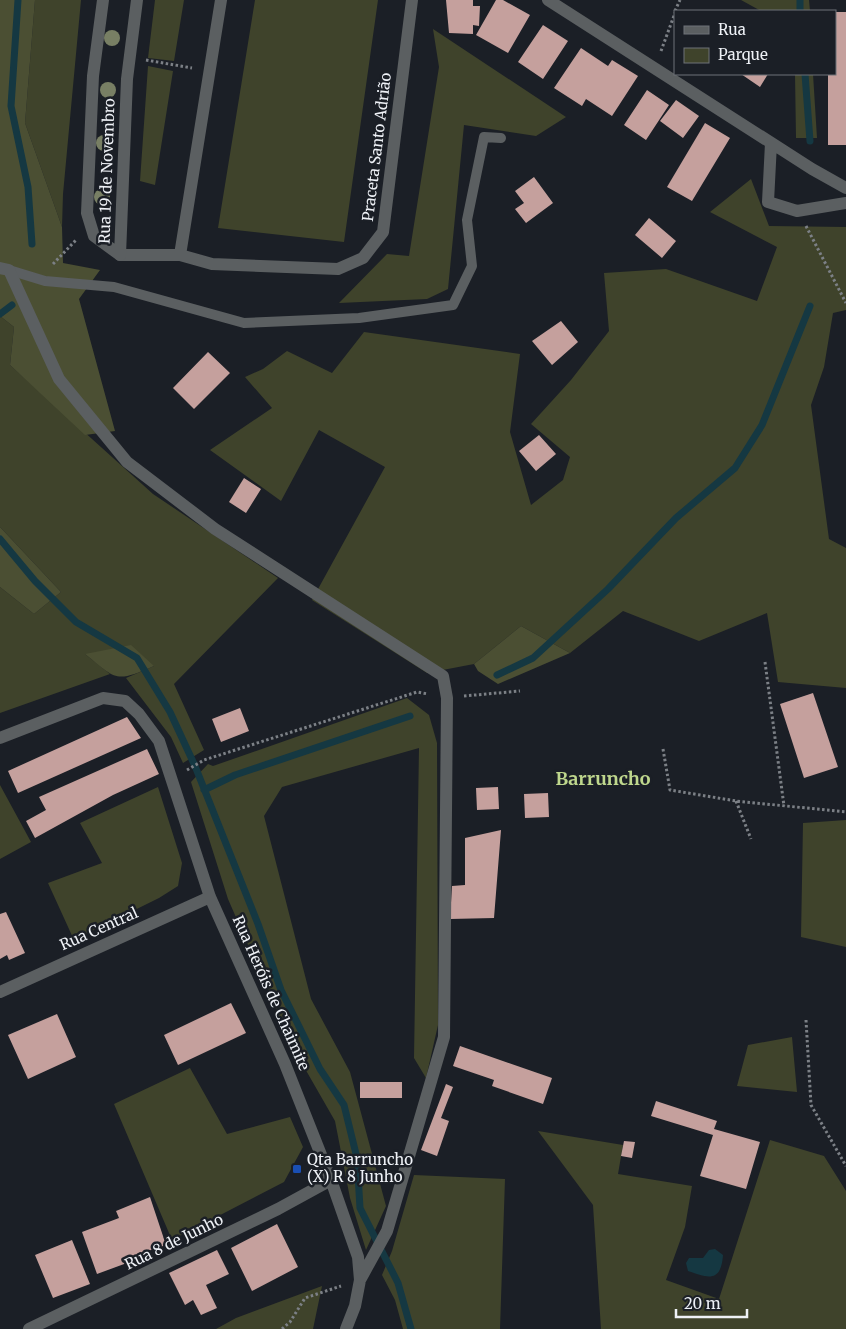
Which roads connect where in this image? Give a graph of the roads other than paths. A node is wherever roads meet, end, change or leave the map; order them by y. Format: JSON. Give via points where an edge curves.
{"nodes":[{"id":1,"x":103,"y":0,"type":"edge"},
{"id":2,"x":137,"y":0,"type":"edge"},
{"id":3,"x":221,"y":0,"type":"edge"},
{"id":4,"x":412,"y":0,"type":"edge"},
{"id":5,"x":548,"y":0,"type":"edge"},
{"id":6,"x":501,"y":138,"type":"dead end"},
{"id":7,"x":771,"y":143,"type":"junction"},
{"id":8,"x":846,"y":188,"type":"edge"},
{"id":9,"x":846,"y":203,"type":"edge"},
{"id":10,"x":120,"y":255,"type":"junction"},
{"id":11,"x":180,"y":255,"type":"junction"},
{"id":12,"x":4,"y":269,"type":"edge"},
{"id":13,"x":0,"y":738,"type":"edge"},
{"id":14,"x":210,"y":897,"type":"junction"},
{"id":15,"x":0,"y":992,"type":"edge"},
{"id":16,"x":331,"y":1180,"type":"junction"},
{"id":17,"x":360,"y":1280,"type":"junction"},
{"id":18,"x":30,"y":1329,"type":"edge"},
{"id":19,"x":346,"y":1329,"type":"edge"}],
"edges":[{"from":1,"to":10,"type":"street","name":"Rua 19 de Novembro","via":[[93,76],[87,213],[94,236]]},
{"from":2,"to":10,"type":"street","name":"Rua 19 de Novembro","via":[[127,78]]},
{"from":3,"to":11,"type":"street"},
{"from":4,"to":11,"type":"street","name":"Praceta Santo Adrião","via":[[382,232],[363,258],[338,269],[212,264]]},
{"from":5,"to":7,"type":"street"},
{"from":6,"to":12,"type":"lane","via":[[484,137],[467,220],[472,266],[453,305],[359,318],[244,323],[114,287],[45,281]]},
{"from":7,"to":8,"type":"street"},
{"from":7,"to":9,"type":"street","via":[[768,202],[797,211]]},
{"from":10,"to":11,"type":"street","name":"Praceta Santo Adrião"},
{"from":12,"to":17,"type":"street","via":[[59,379],[127,462],[215,529],[443,676],[447,698],[444,1037],[387,1231]]},
{"from":13,"to":14,"type":"street","name":"Rua Heróis de Chaimite","via":[[103,698],[125,701],[159,741]]},
{"from":14,"to":15,"type":"street","name":"Rua Central"},
{"from":14,"to":16,"type":"street","name":"Rua Heróis de Chaimite","via":[[285,1064]]},
{"from":16,"to":17,"type":"street","name":"Rua Heróis de Chaimite","via":[[358,1257]]},
{"from":16,"to":18,"type":"street","name":"Rua 8 de Junho"},
{"from":17,"to":19,"type":"street","name":"Rua Heróis de Chaimite"}]}
